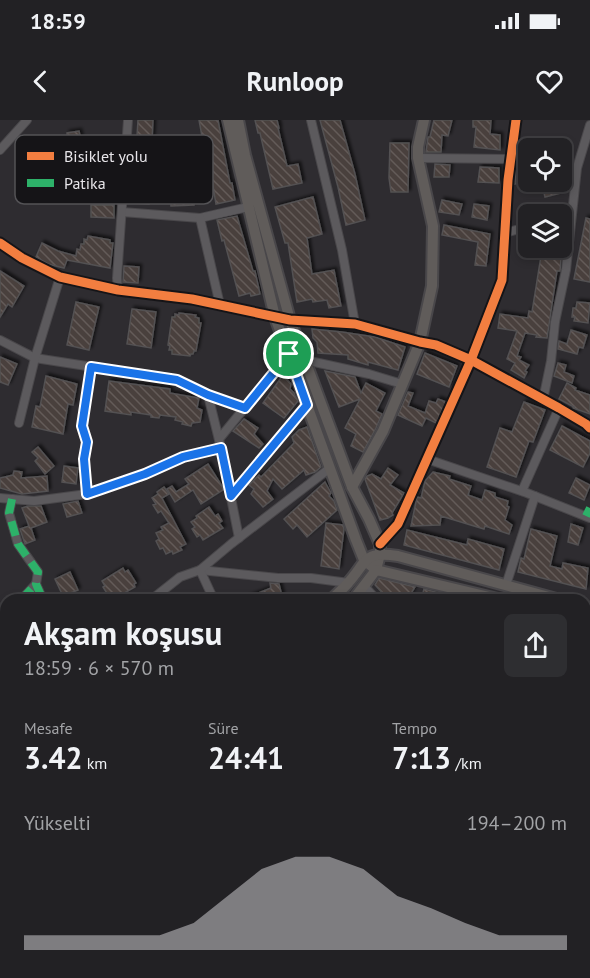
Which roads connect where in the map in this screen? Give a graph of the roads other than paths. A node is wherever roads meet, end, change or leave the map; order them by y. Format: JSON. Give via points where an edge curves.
{"nodes":[{"id":1,"x":27,"y":120,"type":"edge"},
{"id":2,"x":128,"y":120,"type":"edge"},
{"id":3,"x":228,"y":120,"type":"edge"},
{"id":4,"x":238,"y":120,"type":"edge"},
{"id":5,"x":311,"y":120,"type":"edge"},
{"id":6,"x":424,"y":120,"type":"edge"},
{"id":7,"x":516,"y":120,"type":"edge"},
{"id":8,"x":590,"y":125,"type":"edge"},
{"id":9,"x":127,"y":135,"type":"edge"},
{"id":10,"x":0,"y":150,"type":"edge"},
{"id":11,"x":418,"y":158,"type":"junction"},
{"id":12,"x":510,"y":159,"type":"junction"},
{"id":13,"x":123,"y":204,"type":"edge"},
{"id":14,"x":248,"y":207,"type":"junction"},
{"id":15,"x":122,"y":212,"type":"junction"},
{"id":16,"x":200,"y":218,"type":"junction"},
{"id":17,"x":572,"y":218,"type":"edge"},
{"id":18,"x":518,"y":229,"type":"edge"},
{"id":19,"x":505,"y":233,"type":"junction"},
{"id":20,"x":0,"y":243,"type":"edge"},
{"id":21,"x":568,"y":258,"type":"edge"},
{"id":22,"x":60,"y":277,"type":"junction"},
{"id":23,"x":118,"y":291,"type":"junction"},
{"id":24,"x":220,"y":305,"type":"junction"},
{"id":25,"x":275,"y":317,"type":"junction"},
{"id":26,"x":290,"y":320,"type":"junction"},
{"id":27,"x":355,"y":324,"type":"junction"},
{"id":28,"x":0,"y":339,"type":"edge"},
{"id":29,"x":420,"y":342,"type":"junction"},
{"id":30,"x":289,"y":354,"type":"junction"},
{"id":31,"x":35,"y":358,"type":"junction"},
{"id":32,"x":305,"y":360,"type":"junction"},
{"id":33,"x":471,"y":360,"type":"junction"},
{"id":34,"x":91,"y":367,"type":"junction"},
{"id":35,"x":402,"y":384,"type":"junction"},
{"id":36,"x":208,"y":395,"type":"junction"},
{"id":37,"x":543,"y":400,"type":"junction"},
{"id":38,"x":307,"y":405,"type":"junction"},
{"id":39,"x":245,"y":408,"type":"junction"},
{"id":40,"x":559,"y":408,"type":"junction"},
{"id":41,"x":19,"y":423,"type":"dead end"},
{"id":42,"x":590,"y":428,"type":"edge"},
{"id":43,"x":219,"y":439,"type":"junction"},
{"id":44,"x":221,"y":448,"type":"junction"},
{"id":45,"x":427,"y":459,"type":"junction"},
{"id":46,"x":330,"y":468,"type":"junction"},
{"id":47,"x":352,"y":487,"type":"junction"},
{"id":48,"x":522,"y":491,"type":"junction"},
{"id":49,"x":87,"y":494,"type":"junction"},
{"id":50,"x":231,"y":496,"type":"junction"},
{"id":51,"x":535,"y":496,"type":"junction"},
{"id":52,"x":0,"y":498,"type":"edge"},
{"id":53,"x":12,"y":499,"type":"junction"},
{"id":54,"x":590,"y":518,"type":"edge"},
{"id":55,"x":239,"y":538,"type":"junction"},
{"id":56,"x":380,"y":549,"type":"junction"},
{"id":57,"x":364,"y":560,"type":"junction"},
{"id":58,"x":200,"y":570,"type":"junction"},
{"id":59,"x":376,"y":570,"type":"junction"},
{"id":60,"x":349,"y":583,"type":"junction"},
{"id":61,"x":36,"y":584,"type":"junction"},
{"id":62,"x":506,"y":585,"type":"junction"},
{"id":63,"x":364,"y":586,"type":"junction"},
{"id":64,"x":27,"y":594,"type":"edge"},
{"id":65,"x":40,"y":594,"type":"edge"},
{"id":66,"x":159,"y":594,"type":"edge"},
{"id":67,"x":211,"y":594,"type":"edge"},
{"id":68,"x":337,"y":594,"type":"edge"},
{"id":69,"x":358,"y":594,"type":"edge"},
{"id":70,"x":371,"y":594,"type":"edge"},
{"id":71,"x":477,"y":594,"type":"edge"},
{"id":72,"x":538,"y":594,"type":"edge"}],
"edges":[{"from":1,"to":10,"type":"street"},
{"from":2,"to":9,"type":"street"},
{"from":3,"to":14,"type":"main road"},
{"from":4,"to":26,"type":"main road"},
{"from":5,"to":27,"type":"street"},
{"from":6,"to":11,"type":"main road"},
{"from":7,"to":12,"type":"street"},
{"from":8,"to":17,"type":"street","via":[[577,168]]},
{"from":11,"to":12,"type":"street"},
{"from":11,"to":29,"type":"main road","via":[[433,226],[432,286]]},
{"from":12,"to":19,"type":"street"},
{"from":13,"to":15,"type":"street"},
{"from":14,"to":16,"type":"street"},
{"from":14,"to":25,"type":"main road"},
{"from":15,"to":16,"type":"street"},
{"from":15,"to":23,"type":"street"},
{"from":16,"to":24,"type":"street"},
{"from":18,"to":19,"type":"street"},
{"from":19,"to":33,"type":"street","via":[[502,280]]},
{"from":20,"to":22,"type":"street"},
{"from":21,"to":37,"type":"street"},
{"from":22,"to":23,"type":"street"},
{"from":22,"to":31,"type":"street"},
{"from":23,"to":24,"type":"street"},
{"from":24,"to":25,"type":"street"},
{"from":25,"to":26,"type":"street"},
{"from":25,"to":30,"type":"main road"},
{"from":26,"to":27,"type":"street"},
{"from":26,"to":32,"type":"main road"},
{"from":27,"to":29,"type":"street"},
{"from":28,"to":31,"type":"street"},
{"from":29,"to":33,"type":"street"},
{"from":29,"to":35,"type":"main road"},
{"from":30,"to":38,"type":"main road"},
{"from":30,"to":39,"type":"street"},
{"from":31,"to":34,"type":"street"},
{"from":31,"to":41,"type":"street"},
{"from":32,"to":35,"type":"street"},
{"from":32,"to":47,"type":"main road"},
{"from":33,"to":37,"type":"street"},
{"from":33,"to":45,"type":"street"},
{"from":34,"to":36,"type":"street","via":[[177,380]]},
{"from":34,"to":49,"type":"street","via":[[82,426],[87,442]]},
{"from":35,"to":47,"type":"main road","via":[[383,431]]},
{"from":36,"to":39,"type":"street"},
{"from":36,"to":43,"type":"street"},
{"from":37,"to":40,"type":"street"},
{"from":38,"to":46,"type":"main road"},
{"from":38,"to":50,"type":"street"},
{"from":39,"to":43,"type":"street"},
{"from":40,"to":42,"type":"street"},
{"from":40,"to":48,"type":"street"},
{"from":43,"to":44,"type":"street"},
{"from":44,"to":49,"type":"street","via":[[183,457]]},
{"from":44,"to":50,"type":"street"},
{"from":45,"to":48,"type":"street"},
{"from":45,"to":56,"type":"street","via":[[398,524]]},
{"from":46,"to":55,"type":"street"},
{"from":46,"to":57,"type":"main road"},
{"from":47,"to":56,"type":"main road"},
{"from":48,"to":51,"type":"street"},
{"from":49,"to":53,"type":"street","via":[[33,501]]},
{"from":50,"to":55,"type":"street"},
{"from":51,"to":54,"type":"street"},
{"from":51,"to":62,"type":"street"},
{"from":52,"to":53,"type":"street"},
{"from":53,"to":61,"type":"street","via":[[9,513],[18,544],[38,572]]},
{"from":55,"to":58,"type":"street"},
{"from":56,"to":57,"type":"main road"},
{"from":56,"to":59,"type":"main road"},
{"from":56,"to":62,"type":"main road"},
{"from":57,"to":59,"type":"main road"},
{"from":57,"to":60,"type":"main road"},
{"from":58,"to":60,"type":"street"},
{"from":58,"to":66,"type":"street","via":[[180,577]]},
{"from":58,"to":67,"type":"street"},
{"from":59,"to":63,"type":"main road"},
{"from":59,"to":71,"type":"main road"},
{"from":60,"to":68,"type":"main road"},
{"from":61,"to":64,"type":"street"},
{"from":61,"to":65,"type":"street"},
{"from":62,"to":72,"type":"main road"},
{"from":63,"to":69,"type":"main road"},
{"from":63,"to":70,"type":"street"}]}
